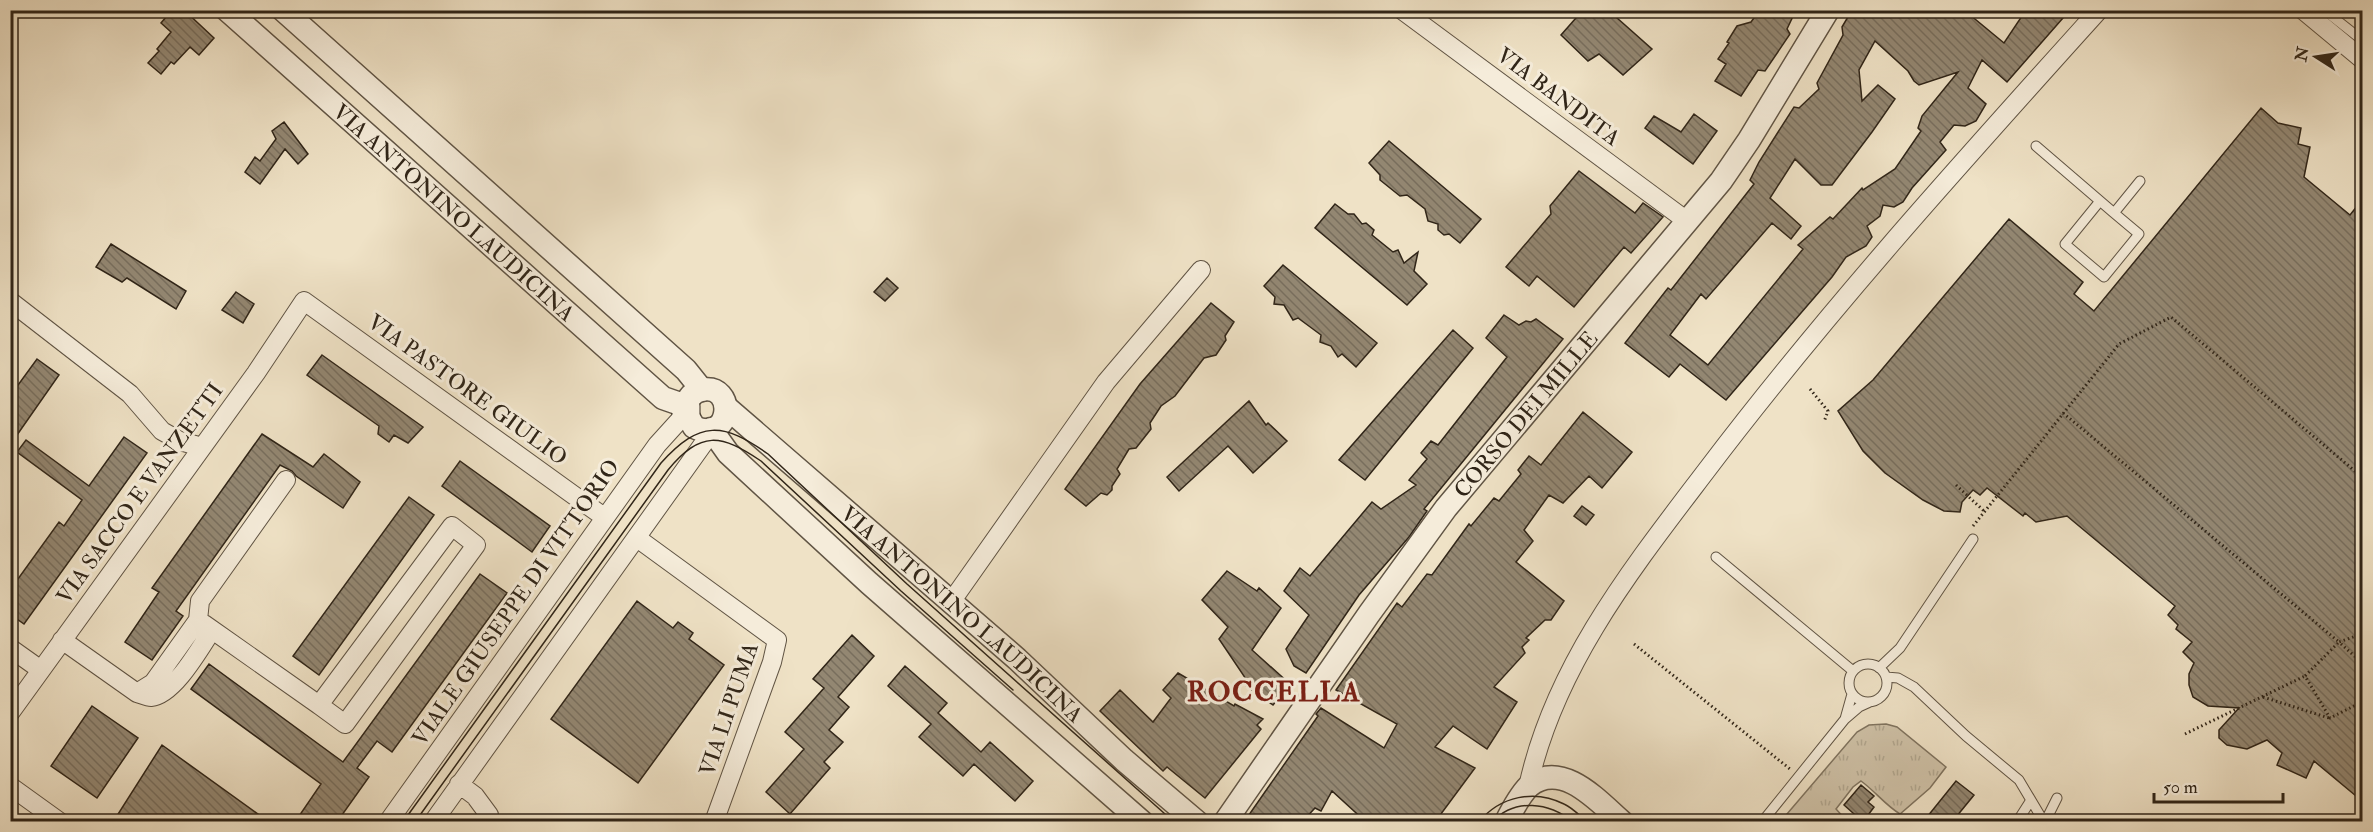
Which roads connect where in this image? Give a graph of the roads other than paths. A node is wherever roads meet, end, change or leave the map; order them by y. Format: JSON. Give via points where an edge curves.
{"nodes":[{"id":1,"x":227,"y":10,"type":"edge"},
{"id":2,"x":283,"y":10,"type":"edge"},
{"id":3,"x":1402,"y":10,"type":"edge"},
{"id":4,"x":1828,"y":10,"type":"edge"},
{"id":5,"x":2099,"y":10,"type":"edge"},
{"id":6,"x":2303,"y":10,"type":"edge"},
{"id":7,"x":2324,"y":10,"type":"edge"},
{"id":8,"x":2362,"y":40,"type":"edge"},
{"id":9,"x":2362,"y":59,"type":"edge"},
{"id":10,"x":2036,"y":146,"type":"dead end"},
{"id":11,"x":2140,"y":181,"type":"dead end"},
{"id":12,"x":2100,"y":201,"type":"junction"},
{"id":13,"x":2114,"y":213,"type":"junction"},
{"id":14,"x":1687,"y":221,"type":"junction"},
{"id":15,"x":1201,"y":270,"type":"dead end"},
{"id":16,"x":304,"y":300,"type":"joint"},
{"id":17,"x":10,"y":301,"type":"edge"},
{"id":18,"x":691,"y":403,"type":"junction"},
{"id":19,"x":726,"y":407,"type":"junction"},
{"id":20,"x":709,"y":430,"type":"junction"},
{"id":21,"x":202,"y":447,"type":"junction"},
{"id":22,"x":286,"y":480,"type":"dead end"},
{"id":23,"x":604,"y":517,"type":"junction"},
{"id":24,"x":637,"y":538,"type":"junction"},
{"id":25,"x":1973,"y":539,"type":"dead end"},
{"id":26,"x":1716,"y":557,"type":"dead end"},
{"id":27,"x":951,"y":602,"type":"junction"},
{"id":28,"x":205,"y":625,"type":"junction"},
{"id":29,"x":62,"y":640,"type":"junction"},
{"id":30,"x":10,"y":648,"type":"edge"},
{"id":31,"x":1879,"y":668,"type":"junction"},
{"id":32,"x":41,"y":670,"type":"junction"},
{"id":33,"x":1853,"y":671,"type":"junction"},
{"id":34,"x":1886,"y":681,"type":"junction"},
{"id":35,"x":1852,"y":694,"type":"junction"},
{"id":36,"x":1870,"y":702,"type":"junction"},
{"id":37,"x":319,"y":705,"type":"junction"},
{"id":38,"x":10,"y":713,"type":"edge"},
{"id":39,"x":1845,"y":719,"type":"junction"},
{"id":40,"x":1969,"y":725,"type":"dead end"},
{"id":41,"x":1966,"y":736,"type":"junction"},
{"id":42,"x":459,"y":784,"type":"junction"},
{"id":43,"x":10,"y":786,"type":"edge"},
{"id":44,"x":1528,"y":787,"type":"junction"},
{"id":45,"x":2057,"y":798,"type":"dead end"},
{"id":46,"x":2031,"y":800,"type":"junction"},
{"id":47,"x":60,"y":822,"type":"edge"},
{"id":48,"x":388,"y":822,"type":"edge"},
{"id":49,"x":432,"y":822,"type":"edge"},
{"id":50,"x":488,"y":822,"type":"edge"},
{"id":51,"x":714,"y":822,"type":"edge"},
{"id":52,"x":1143,"y":822,"type":"edge"},
{"id":53,"x":1197,"y":822,"type":"edge"},
{"id":54,"x":1225,"y":822,"type":"edge"},
{"id":55,"x":1506,"y":822,"type":"edge"},
{"id":56,"x":1622,"y":822,"type":"edge"},
{"id":57,"x":1762,"y":822,"type":"edge"},
{"id":58,"x":2017,"y":822,"type":"edge"},
{"id":59,"x":2044,"y":822,"type":"edge"}],
"edges":[{"from":1,"to":18,"type":"street","name":"VIA ANTONINO LAUDICINA","via":[[663,398]]},
{"from":2,"to":18,"type":"street","name":"VIA ANTONINO LAUDICINA","via":[[686,370]]},
{"from":3,"to":14,"type":"street","name":"VIA BANDITA"},
{"from":4,"to":14,"type":"street","name":"CORSO DEI MILLE","via":[[1721,182]]},
{"from":5,"to":44,"type":"street","via":[[1841,301],[1667,522],[1613,598],[1572,667],[1545,724]]},
{"from":6,"to":9,"type":"street"},
{"from":7,"to":8,"type":"lane"},
{"from":10,"to":12,"type":"lane"},
{"from":11,"to":13,"type":"lane"},
{"from":12,"to":13,"type":"lane"},
{"from":12,"to":13,"type":"lane","via":[[2065,244],[2104,277],[2139,234]]},
{"from":14,"to":54,"type":"street","name":"CORSO DEI MILLE","via":[[1446,508]]},
{"from":15,"to":27,"type":"street","via":[[1106,382]]},
{"from":16,"to":21,"type":"street","name":"VIA SACCO E VANZETTI"},
{"from":16,"to":23,"type":"street","name":"VIA PASTORE GIULIO"},
{"from":17,"to":21,"type":"street","via":[[130,394],[162,431]]},
{"from":18,"to":19,"type":"street","via":[[712,390]]},
{"from":18,"to":20,"type":"street","via":[[694,427]]},
{"from":18,"to":23,"type":"street","name":"VIALE GIUSEPPE DI VITTORIO"},
{"from":19,"to":20,"type":"street","via":[[723,421]]},
{"from":19,"to":27,"type":"street","name":"VIA ANTONINO LAUDICINA"},
{"from":20,"to":24,"type":"street","via":[[706,440]]},
{"from":20,"to":52,"type":"street","name":"VIA ANTONINO LAUDICINA","via":[[728,453],[869,584]]},
{"from":21,"to":29,"type":"street","name":"VIA SACCO E VANZETTI"},
{"from":22,"to":28,"type":"street","via":[[200,601]]},
{"from":23,"to":48,"type":"street","name":"VIALE GIUSEPPE DI VITTORIO"},
{"from":24,"to":42,"type":"street"},
{"from":24,"to":51,"type":"street","name":"VIA LI PUMA","via":[[777,639]]},
{"from":25,"to":31,"type":"lane","via":[[1900,648]]},
{"from":26,"to":33,"type":"lane"},
{"from":27,"to":53,"type":"street","name":"VIA ANTONINO LAUDICINA"},
{"from":28,"to":29,"type":"street","via":[[176,681],[166,692],[150,697],[137,693]]},
{"from":28,"to":37,"type":"street"},
{"from":29,"to":32,"type":"street","name":"VIA SACCO E VANZETTI"},
{"from":30,"to":32,"type":"street"},
{"from":31,"to":33,"type":"lane","via":[[1868,664]]},
{"from":31,"to":34,"type":"lane"},
{"from":32,"to":38,"type":"street","name":"VIA SACCO E VANZETTI"},
{"from":33,"to":35,"type":"lane","via":[[1848,682]]},
{"from":34,"to":36,"type":"lane","via":[[1881,696]]},
{"from":34,"to":41,"type":"lane","via":[[1898,678],[1914,687]]},
{"from":35,"to":36,"type":"lane"},
{"from":35,"to":39,"type":"lane"},
{"from":36,"to":39,"type":"lane"},
{"from":37,"to":37,"type":"street","via":[[345,724],[476,545],[452,526]]},
{"from":39,"to":57,"type":"lane"},
{"from":40,"to":41,"type":"lane"},
{"from":41,"to":46,"type":"lane","via":[[2019,780]]},
{"from":42,"to":49,"type":"street"},
{"from":42,"to":50,"type":"street","via":[[476,796],[489,815]]},
{"from":43,"to":47,"type":"street"},
{"from":44,"to":55,"type":"street"},
{"from":44,"to":56,"type":"street","via":[[1554,777],[1581,787]]},
{"from":45,"to":59,"type":"lane"},
{"from":46,"to":58,"type":"lane"},
{"from":46,"to":59,"type":"lane"}]}
